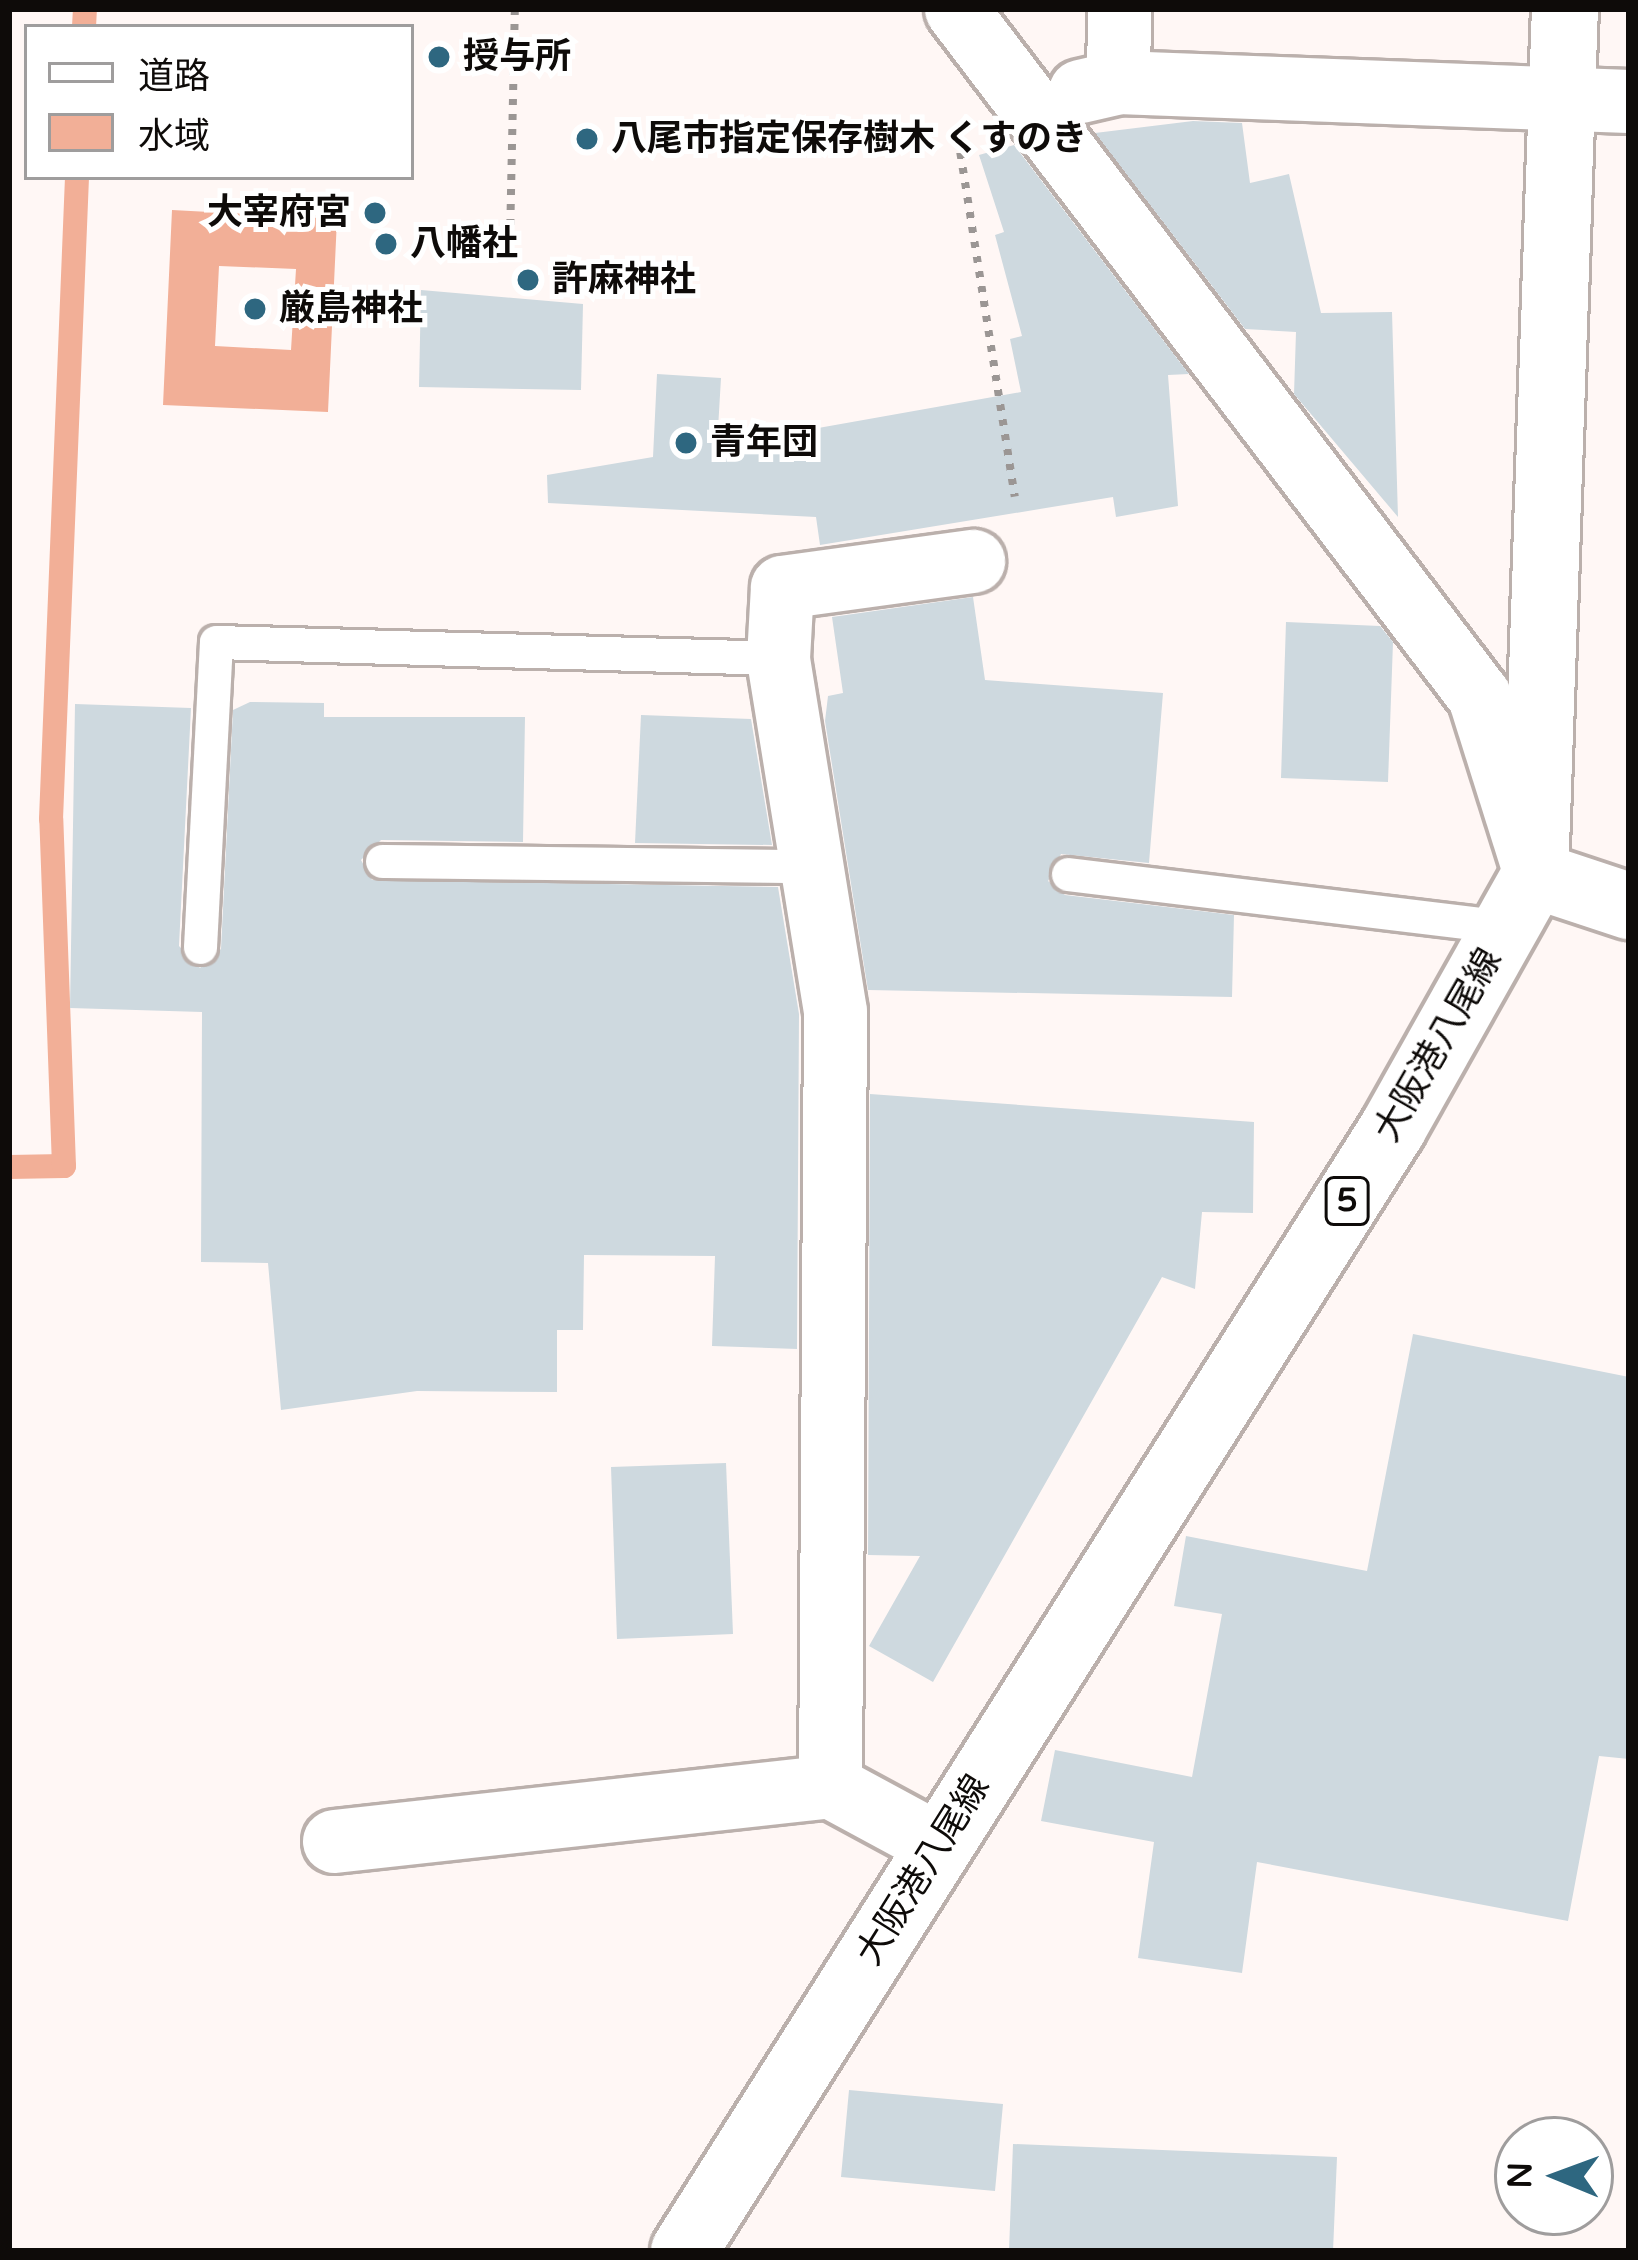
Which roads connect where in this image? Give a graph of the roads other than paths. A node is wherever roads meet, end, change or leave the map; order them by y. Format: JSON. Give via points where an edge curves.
{"nodes":[{"id":1,"x":956,"y":9,"type":"edge"},
{"id":2,"x":1119,"y":9,"type":"edge"},
{"id":3,"x":1565,"y":9,"type":"edge"},
{"id":4,"x":1118,"y":82,"type":"junction"},
{"id":5,"x":1564,"y":99,"type":"junction"},
{"id":6,"x":1629,"y":101,"type":"edge"},
{"id":7,"x":1025,"y":104,"type":"junction"},
{"id":8,"x":974,"y":561,"type":"road end"},
{"id":9,"x":778,"y":658,"type":"junction"},
{"id":10,"x":382,"y":861,"type":"dead end"},
{"id":11,"x":811,"y":866,"type":"junction"},
{"id":12,"x":1069,"y":874,"type":"dead end"},
{"id":13,"x":1520,"y":901,"type":"junction"},
{"id":14,"x":1629,"y":906,"type":"edge"},
{"id":15,"x":200,"y":947,"type":"dead end"},
{"id":16,"x":830,"y":1786,"type":"junction"},
{"id":17,"x":334,"y":1841,"type":"dead end"},
{"id":18,"x":939,"y":1845,"type":"junction"},
{"id":19,"x":684,"y":2251,"type":"edge"}],
"edges":[{"from":1,"to":7,"type":"street"},
{"from":2,"to":4,"type":"street"},
{"from":3,"to":5,"type":"main road","name":"大阪港八尾線","number":"5"},
{"from":4,"to":5,"type":"street"},
{"from":4,"to":7,"type":"street"},
{"from":5,"to":6,"type":"street"},
{"from":5,"to":13,"type":"main road","name":"大阪港八尾線","number":"5"},
{"from":7,"to":13,"type":"street","via":[[1479,696]]},
{"from":8,"to":9,"type":"street","via":[[782,587]]},
{"from":9,"to":11,"type":"street"},
{"from":9,"to":15,"type":"lane","via":[[216,642]]},
{"from":10,"to":11,"type":"lane"},
{"from":11,"to":16,"type":"street","via":[[835,1011]]},
{"from":12,"to":13,"type":"lane"},
{"from":13,"to":14,"type":"main road"},
{"from":13,"to":18,"type":"main road","name":"大阪港八尾線","number":"5","via":[[1393,1128]]},
{"from":16,"to":17,"type":"street"},
{"from":16,"to":18,"type":"street"},
{"from":18,"to":19,"type":"main road","name":"大阪港八尾線","number":"5"}]}
